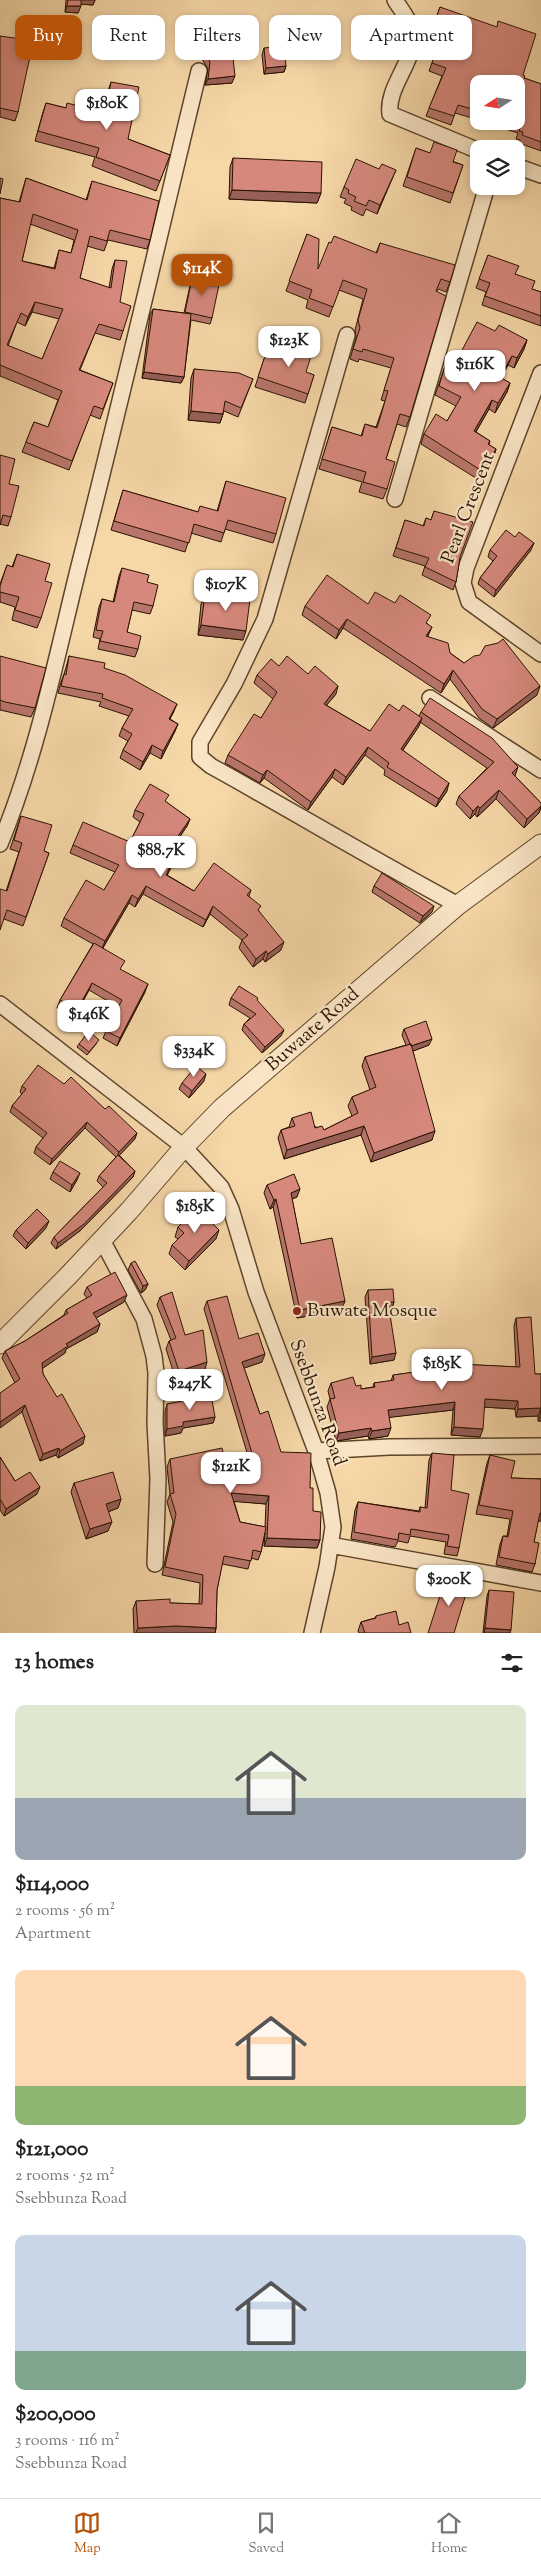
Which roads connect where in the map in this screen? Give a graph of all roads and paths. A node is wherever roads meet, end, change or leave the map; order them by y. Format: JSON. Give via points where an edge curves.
{"nodes":[{"id":1,"x":395,"y":0,"type":"edge"},
{"id":2,"x":199,"y":71,"type":"dead end"},
{"id":3,"x":470,"y":147,"type":"edge"},
{"id":4,"x":525,"y":169,"type":"edge"},
{"id":5,"x":541,"y":175,"type":"edge"},
{"id":6,"x":485,"y":195,"type":"edge"},
{"id":7,"x":347,"y":335,"type":"dead end"},
{"id":8,"x":541,"y":373,"type":"edge"},
{"id":9,"x":395,"y":499,"type":"dead end"},
{"id":10,"x":541,"y":654,"type":"edge"},
{"id":11,"x":430,"y":698,"type":"edge"},
{"id":12,"x":541,"y":770,"type":"edge"},
{"id":13,"x":0,"y":844,"type":"edge"},
{"id":14,"x":541,"y":844,"type":"edge"},
{"id":15,"x":458,"y":905,"type":"junction"},
{"id":16,"x":0,"y":1004,"type":"edge"},
{"id":17,"x":184,"y":1147,"type":"junction"},
{"id":18,"x":102,"y":1240,"type":"junction"},
{"id":19,"x":0,"y":1344,"type":"edge"},
{"id":20,"x":541,"y":1446,"type":"edge"},
{"id":21,"x":316,"y":1451,"type":"junction"},
{"id":22,"x":330,"y":1545,"type":"junction"},
{"id":23,"x":155,"y":1564,"type":"dead end"},
{"id":24,"x":541,"y":1583,"type":"edge"},
{"id":25,"x":312,"y":1633,"type":"edge"}],
"edges":[{"from":1,"to":3,"type":"street","via":[[410,26],[412,43],[391,98],[390,114]]},
{"from":2,"to":13,"type":"street","via":[[106,462],[50,680],[20,796]]},
{"from":4,"to":5,"type":"street"},
{"from":6,"to":9,"type":"street"},
{"from":7,"to":15,"type":"street","via":[[265,619],[234,684],[200,742],[200,757],[384,866]]},
{"from":8,"to":10,"type":"street","name":"Pearl Crescent","via":[[463,583],[469,602]]},
{"from":11,"to":12,"type":"street"},
{"from":14,"to":15,"type":"street","name":"Buwaate Road"},
{"from":15,"to":17,"type":"street","name":"Buwaate Road","via":[[236,1096]]},
{"from":16,"to":17,"type":"street","name":"Ssebbunza Road"},
{"from":17,"to":18,"type":"street","name":"Buwaate Road"},
{"from":17,"to":21,"type":"street","name":"Ssebbunza Road","via":[[221,1187],[231,1209],[271,1334]]},
{"from":18,"to":19,"type":"street","name":"Buwaate Road"},
{"from":18,"to":23,"type":"street","via":[[144,1319],[154,1356],[158,1479]]},
{"from":20,"to":21,"type":"street"},
{"from":21,"to":22,"type":"street","name":"Ssebbunza Road","via":[[329,1502]]},
{"from":22,"to":24,"type":"street"},
{"from":22,"to":25,"type":"street","name":"Ssebbunza Road"}]}
